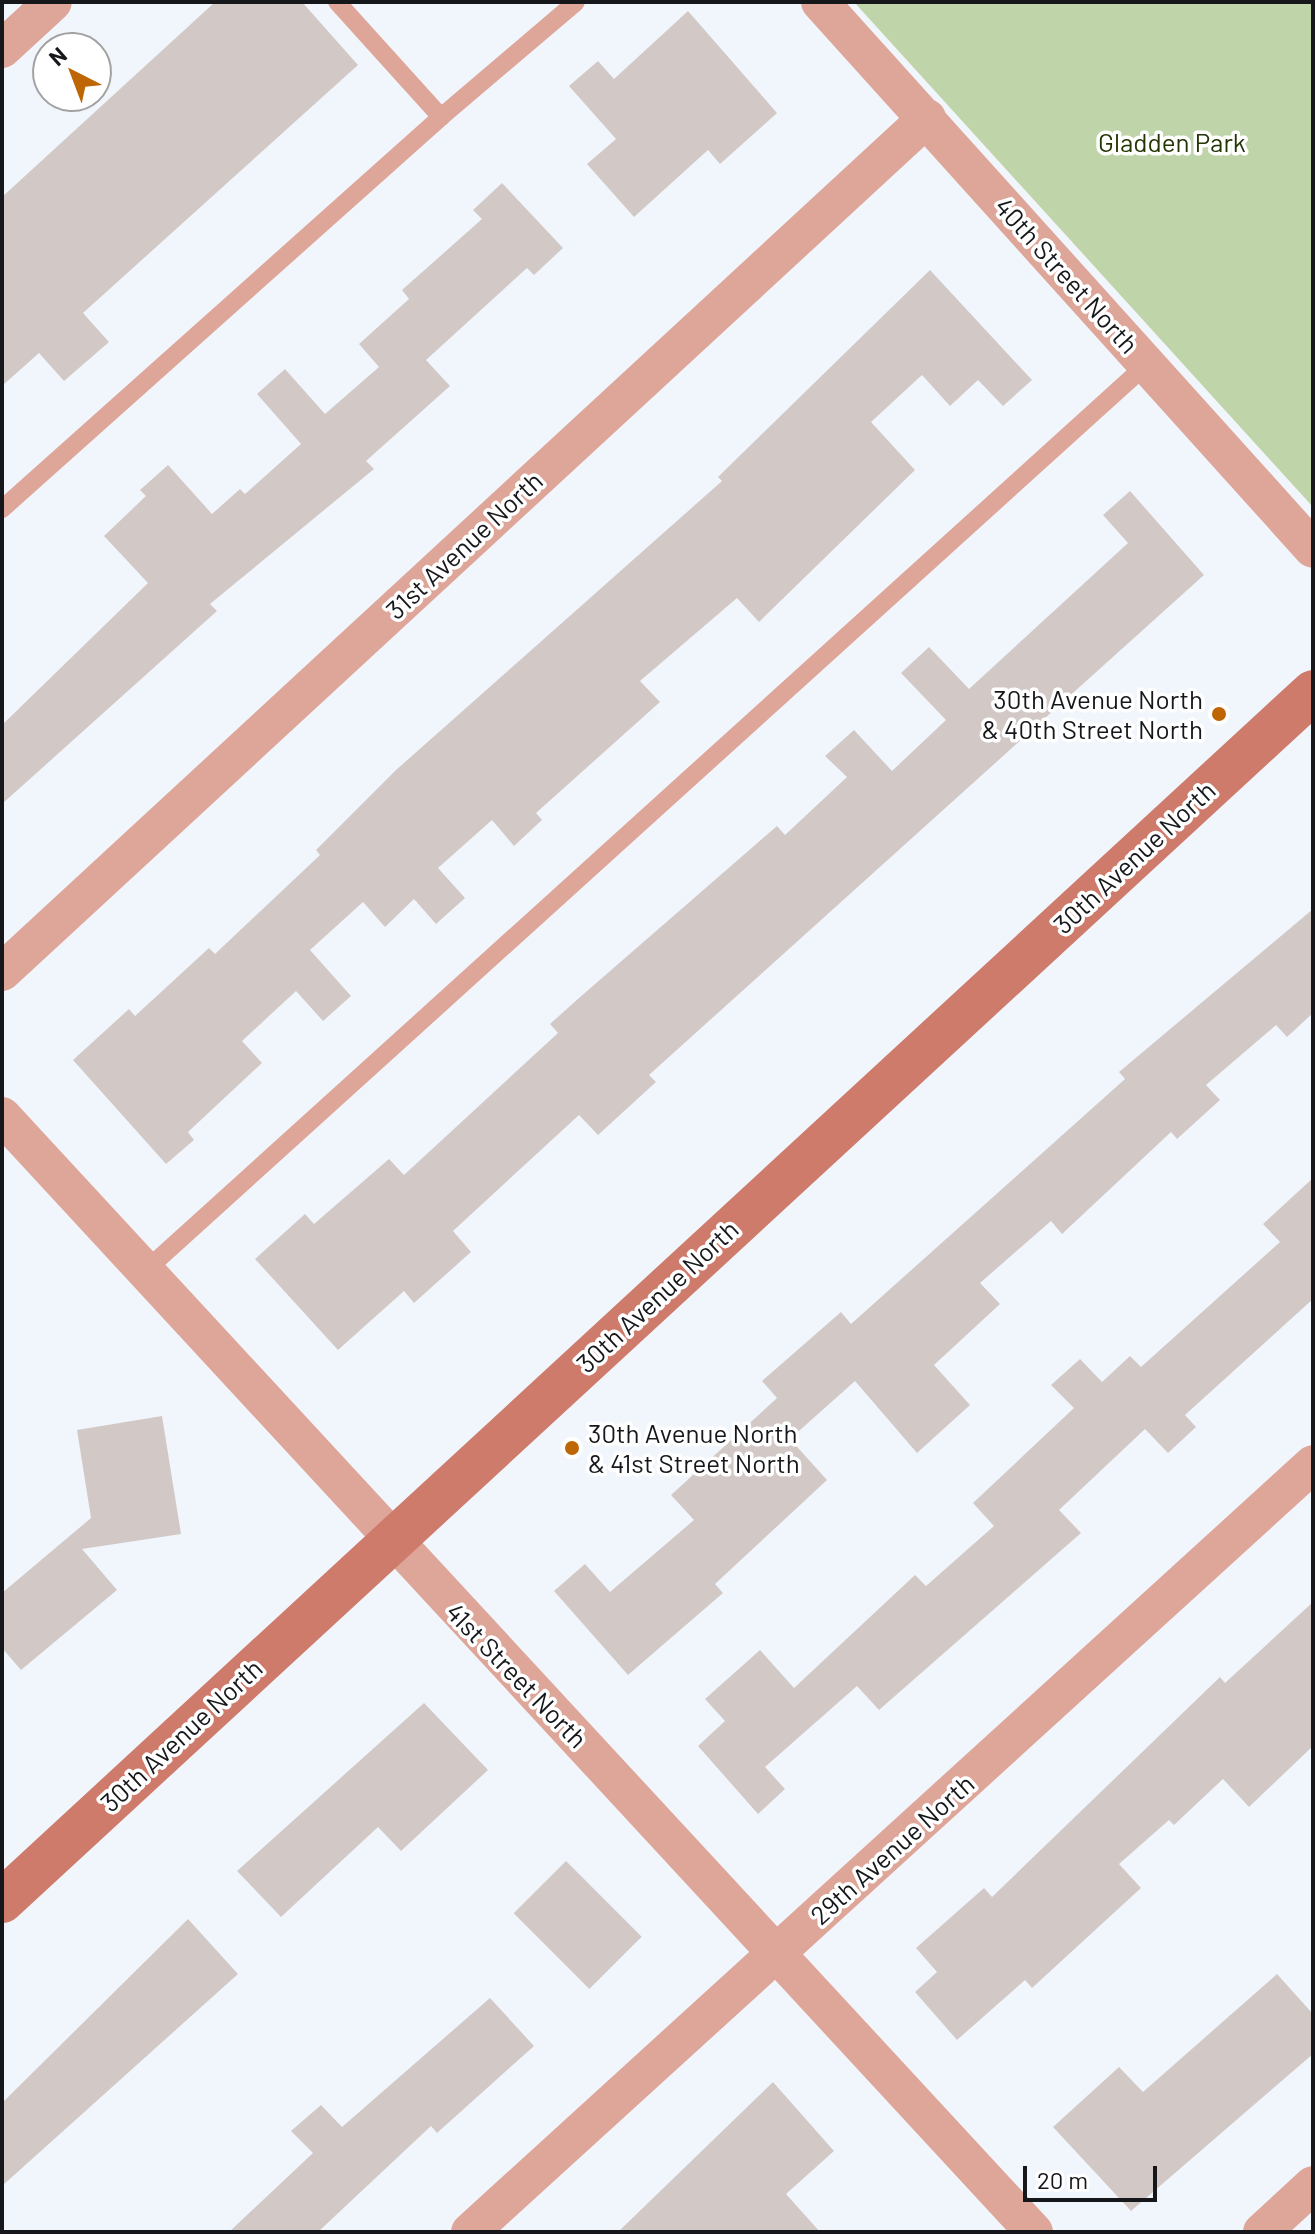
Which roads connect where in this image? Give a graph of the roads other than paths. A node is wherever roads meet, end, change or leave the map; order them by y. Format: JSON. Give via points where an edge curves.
{"nodes":[{"id":1,"x":53,"y":2,"type":"edge"},
{"id":2,"x":337,"y":2,"type":"edge"},
{"id":3,"x":576,"y":2,"type":"edge"},
{"id":4,"x":820,"y":2,"type":"edge"},
{"id":5,"x":2,"y":49,"type":"edge"},
{"id":6,"x":441,"y":117,"type":"junction"},
{"id":7,"x":927,"y":118,"type":"junction"},
{"id":8,"x":1147,"y":364,"type":"junction"},
{"id":9,"x":2,"y":509,"type":"edge"},
{"id":10,"x":1313,"y":549,"type":"edge"},
{"id":11,"x":1313,"y":692,"type":"edge"},
{"id":12,"x":2,"y":972,"type":"edge"},
{"id":13,"x":2,"y":1116,"type":"edge"},
{"id":14,"x":144,"y":1272,"type":"junction"},
{"id":15,"x":1313,"y":1464,"type":"edge"},
{"id":16,"x":390,"y":1542,"type":"junction"},
{"id":17,"x":2,"y":1901,"type":"edge"},
{"id":18,"x":779,"y":1952,"type":"junction"},
{"id":19,"x":1313,"y":2185,"type":"edge"},
{"id":20,"x":470,"y":2232,"type":"edge"},
{"id":21,"x":1034,"y":2232,"type":"edge"},
{"id":22,"x":1262,"y":2232,"type":"edge"}],
"edges":[{"from":1,"to":5,"type":"street"},
{"from":2,"to":6,"type":"lane"},
{"from":3,"to":6,"type":"lane"},
{"from":4,"to":7,"type":"street","name":"40th Street North"},
{"from":6,"to":9,"type":"lane"},
{"from":7,"to":8,"type":"street","name":"40th Street North"},
{"from":7,"to":12,"type":"street","name":"31st Avenue North"},
{"from":8,"to":10,"type":"street","name":"40th Street North"},
{"from":8,"to":14,"type":"lane"},
{"from":11,"to":16,"type":"street","name":"30th Avenue North"},
{"from":13,"to":14,"type":"street","name":"41st Street North"},
{"from":14,"to":16,"type":"street","name":"41st Street North"},
{"from":15,"to":18,"type":"street","name":"29th Avenue North"},
{"from":16,"to":17,"type":"street","name":"30th Avenue North"},
{"from":16,"to":18,"type":"street","name":"41st Street North"},
{"from":18,"to":20,"type":"street","name":"29th Avenue North"},
{"from":18,"to":21,"type":"street","name":"41st Street North"},
{"from":19,"to":22,"type":"street"}]}
